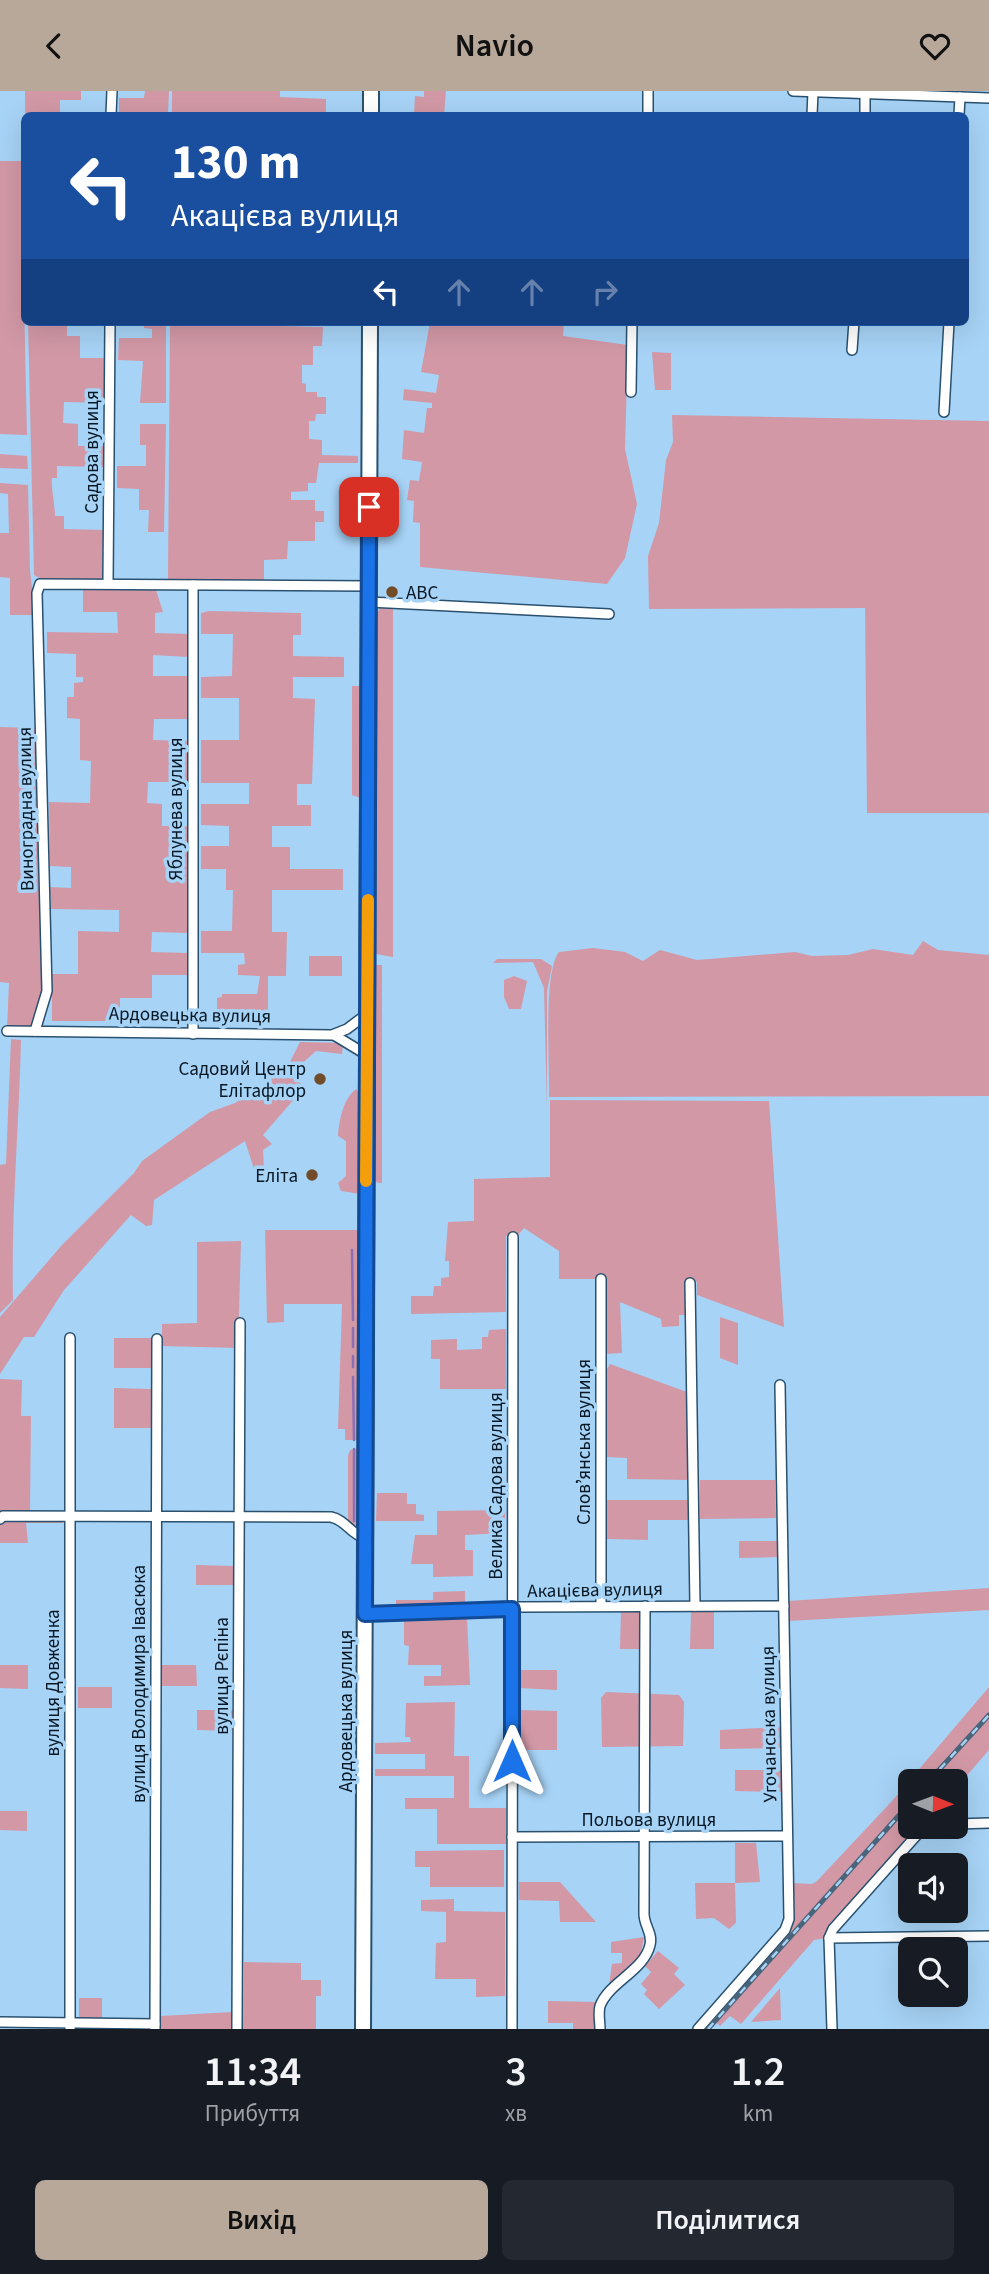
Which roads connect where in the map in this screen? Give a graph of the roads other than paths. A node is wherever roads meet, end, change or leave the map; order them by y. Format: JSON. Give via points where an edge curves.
{"nodes":[{"id":1,"x":112,"y":91,"type":"edge"},
{"id":2,"x":371,"y":91,"type":"edge"},
{"id":3,"x":648,"y":91,"type":"edge"},
{"id":4,"x":793,"y":91,"type":"edge"},
{"id":5,"x":813,"y":92,"type":"edge"},
{"id":6,"x":865,"y":93,"type":"junction"},
{"id":7,"x":960,"y":97,"type":"junction"},
{"id":8,"x":989,"y":98,"type":"edge"},
{"id":9,"x":111,"y":112,"type":"edge"},
{"id":10,"x":371,"y":112,"type":"edge"},
{"id":11,"x":648,"y":112,"type":"edge"},
{"id":12,"x":812,"y":112,"type":"edge"},
{"id":13,"x":865,"y":112,"type":"edge"},
{"id":14,"x":959,"y":112,"type":"edge"},
{"id":15,"x":110,"y":326,"type":"edge"},
{"id":16,"x":370,"y":326,"type":"edge"},
{"id":17,"x":632,"y":326,"type":"edge"},
{"id":18,"x":855,"y":326,"type":"edge"},
{"id":19,"x":949,"y":326,"type":"edge"},
{"id":20,"x":852,"y":350,"type":"dead end"},
{"id":21,"x":631,"y":392,"type":"dead end"},
{"id":22,"x":944,"y":412,"type":"dead end"},
{"id":23,"x":108,"y":583,"type":"junction"},
{"id":24,"x":193,"y":585,"type":"junction"},
{"id":25,"x":369,"y":586,"type":"junction"},
{"id":26,"x":369,"y":602,"type":"junction"},
{"id":27,"x":609,"y":614,"type":"dead end"},
{"id":28,"x":367,"y":1014,"type":"junction"},
{"id":29,"x":193,"y":1028,"type":"junction"},
{"id":30,"x":7,"y":1031,"type":"dead end"},
{"id":31,"x":35,"y":1031,"type":"junction"},
{"id":32,"x":332,"y":1035,"type":"junction"},
{"id":33,"x":367,"y":1055,"type":"junction"},
{"id":34,"x":513,"y":1237,"type":"dead end"},
{"id":35,"x":601,"y":1279,"type":"dead end"},
{"id":36,"x":690,"y":1283,"type":"dead end"},
{"id":37,"x":240,"y":1323,"type":"dead end"},
{"id":38,"x":70,"y":1338,"type":"dead end"},
{"id":39,"x":157,"y":1339,"type":"dead end"},
{"id":40,"x":780,"y":1385,"type":"dead end"},
{"id":41,"x":70,"y":1516,"type":"junction"},
{"id":42,"x":2,"y":1517,"type":"edge"},
{"id":43,"x":156,"y":1517,"type":"junction"},
{"id":44,"x":239,"y":1517,"type":"junction"},
{"id":45,"x":365,"y":1538,"type":"junction"},
{"id":46,"x":645,"y":1606,"type":"junction"},
{"id":47,"x":695,"y":1606,"type":"junction"},
{"id":48,"x":600,"y":1607,"type":"junction"},
{"id":49,"x":784,"y":1607,"type":"junction"},
{"id":50,"x":512,"y":1609,"type":"junction"},
{"id":51,"x":365,"y":1614,"type":"junction"},
{"id":52,"x":989,"y":1823,"type":"edge"},
{"id":53,"x":968,"y":1824,"type":"edge"},
{"id":54,"x":643,"y":1836,"type":"junction"},
{"id":55,"x":787,"y":1836,"type":"junction"},
{"id":56,"x":512,"y":1837,"type":"junction"},
{"id":57,"x":914,"y":1839,"type":"edge"},
{"id":58,"x":989,"y":1936,"type":"edge"},
{"id":59,"x":828,"y":1940,"type":"junction"},
{"id":60,"x":0,"y":2022,"type":"edge"},
{"id":61,"x":70,"y":2026,"type":"edge"},
{"id":62,"x":155,"y":2026,"type":"edge"},
{"id":63,"x":237,"y":2029,"type":"edge"},
{"id":64,"x":363,"y":2029,"type":"edge"},
{"id":65,"x":512,"y":2029,"type":"edge"},
{"id":66,"x":600,"y":2029,"type":"edge"},
{"id":67,"x":698,"y":2029,"type":"edge"},
{"id":68,"x":832,"y":2029,"type":"edge"}],
"edges":[{"from":1,"to":9,"type":"street"},
{"from":2,"to":10,"type":"highway"},
{"from":3,"to":11,"type":"street"},
{"from":4,"to":5,"type":"street"},
{"from":5,"to":6,"type":"street"},
{"from":5,"to":12,"type":"street"},
{"from":6,"to":7,"type":"street"},
{"from":6,"to":13,"type":"street"},
{"from":7,"to":8,"type":"street"},
{"from":7,"to":14,"type":"street"},
{"from":15,"to":23,"type":"street","name":"Садова вулиця"},
{"from":16,"to":25,"type":"highway","name":"Ардовецька вулиця"},
{"from":17,"to":21,"type":"street"},
{"from":18,"to":20,"type":"street"},
{"from":19,"to":22,"type":"street"},
{"from":23,"to":24,"type":"street"},
{"from":23,"to":31,"type":"street","name":"Виноградна вулиця","via":[[40,584],[37,593],[47,991]]},
{"from":24,"to":25,"type":"street"},
{"from":24,"to":29,"type":"street","name":"Яблунева вулиця"},
{"from":25,"to":26,"type":"highway","name":"Ардовецька вулиця"},
{"from":26,"to":27,"type":"street"},
{"from":26,"to":28,"type":"highway","name":"Ардовецька вулиця"},
{"from":28,"to":32,"type":"street"},
{"from":28,"to":33,"type":"highway","name":"Ардовецька вулиця"},
{"from":29,"to":31,"type":"street","name":"Ардовецька вулиця"},
{"from":29,"to":32,"type":"street","name":"Ардовецька вулиця"},
{"from":30,"to":31,"type":"street","name":"Ардовецька вулиця"},
{"from":32,"to":33,"type":"street"},
{"from":33,"to":45,"type":"highway","name":"Ардовецька вулиця"},
{"from":34,"to":50,"type":"street","name":"Велика Садова вулиця"},
{"from":35,"to":48,"type":"street","name":"Словʼянська вулиця"},
{"from":36,"to":47,"type":"street"},
{"from":37,"to":44,"type":"street","name":"вулиця Рєпіна"},
{"from":38,"to":41,"type":"street","name":"вулиця Довженка"},
{"from":39,"to":43,"type":"street","name":"вулиця Володимира Івасюка"},
{"from":40,"to":49,"type":"street","name":"Угочанська вулиця"},
{"from":41,"to":42,"type":"street"},
{"from":41,"to":43,"type":"street"},
{"from":41,"to":61,"type":"street","name":"вулиця Довженка"},
{"from":43,"to":44,"type":"street"},
{"from":43,"to":62,"type":"street","name":"вулиця Володимира Івасюка"},
{"from":44,"to":45,"type":"street","via":[[335,1518]]},
{"from":44,"to":63,"type":"street","name":"вулиця Рєпіна"},
{"from":45,"to":51,"type":"highway","name":"Ардовецька вулиця"},
{"from":46,"to":47,"type":"street","name":"Акацієва вулиця"},
{"from":46,"to":48,"type":"street","name":"Акацієва вулиця"},
{"from":46,"to":54,"type":"street"},
{"from":47,"to":49,"type":"street","name":"Акацієва вулиця"},
{"from":48,"to":50,"type":"street","name":"Акацієва вулиця"},
{"from":49,"to":55,"type":"street","name":"Угочанська вулиця"},
{"from":50,"to":51,"type":"street","name":"Акацієва вулиця"},
{"from":50,"to":56,"type":"street","name":"Велика Садова вулиця"},
{"from":51,"to":64,"type":"highway","name":"Ардовецька вулиця"},
{"from":52,"to":53,"type":"street"},
{"from":54,"to":55,"type":"street","name":"Польова вулиця"},
{"from":54,"to":56,"type":"street","name":"Польова вулиця"},
{"from":54,"to":66,"type":"street","via":[[644,1925],[650,1932],[650,1947],[602,2003]]},
{"from":55,"to":67,"type":"street","name":"Угочанська вулиця","via":[[787,1925]]},
{"from":56,"to":65,"type":"street","name":"Велика Садова вулиця"},
{"from":57,"to":59,"type":"street"},
{"from":58,"to":59,"type":"street"},
{"from":59,"to":68,"type":"street"},
{"from":60,"to":61,"type":"street"},
{"from":61,"to":62,"type":"street"}]}
